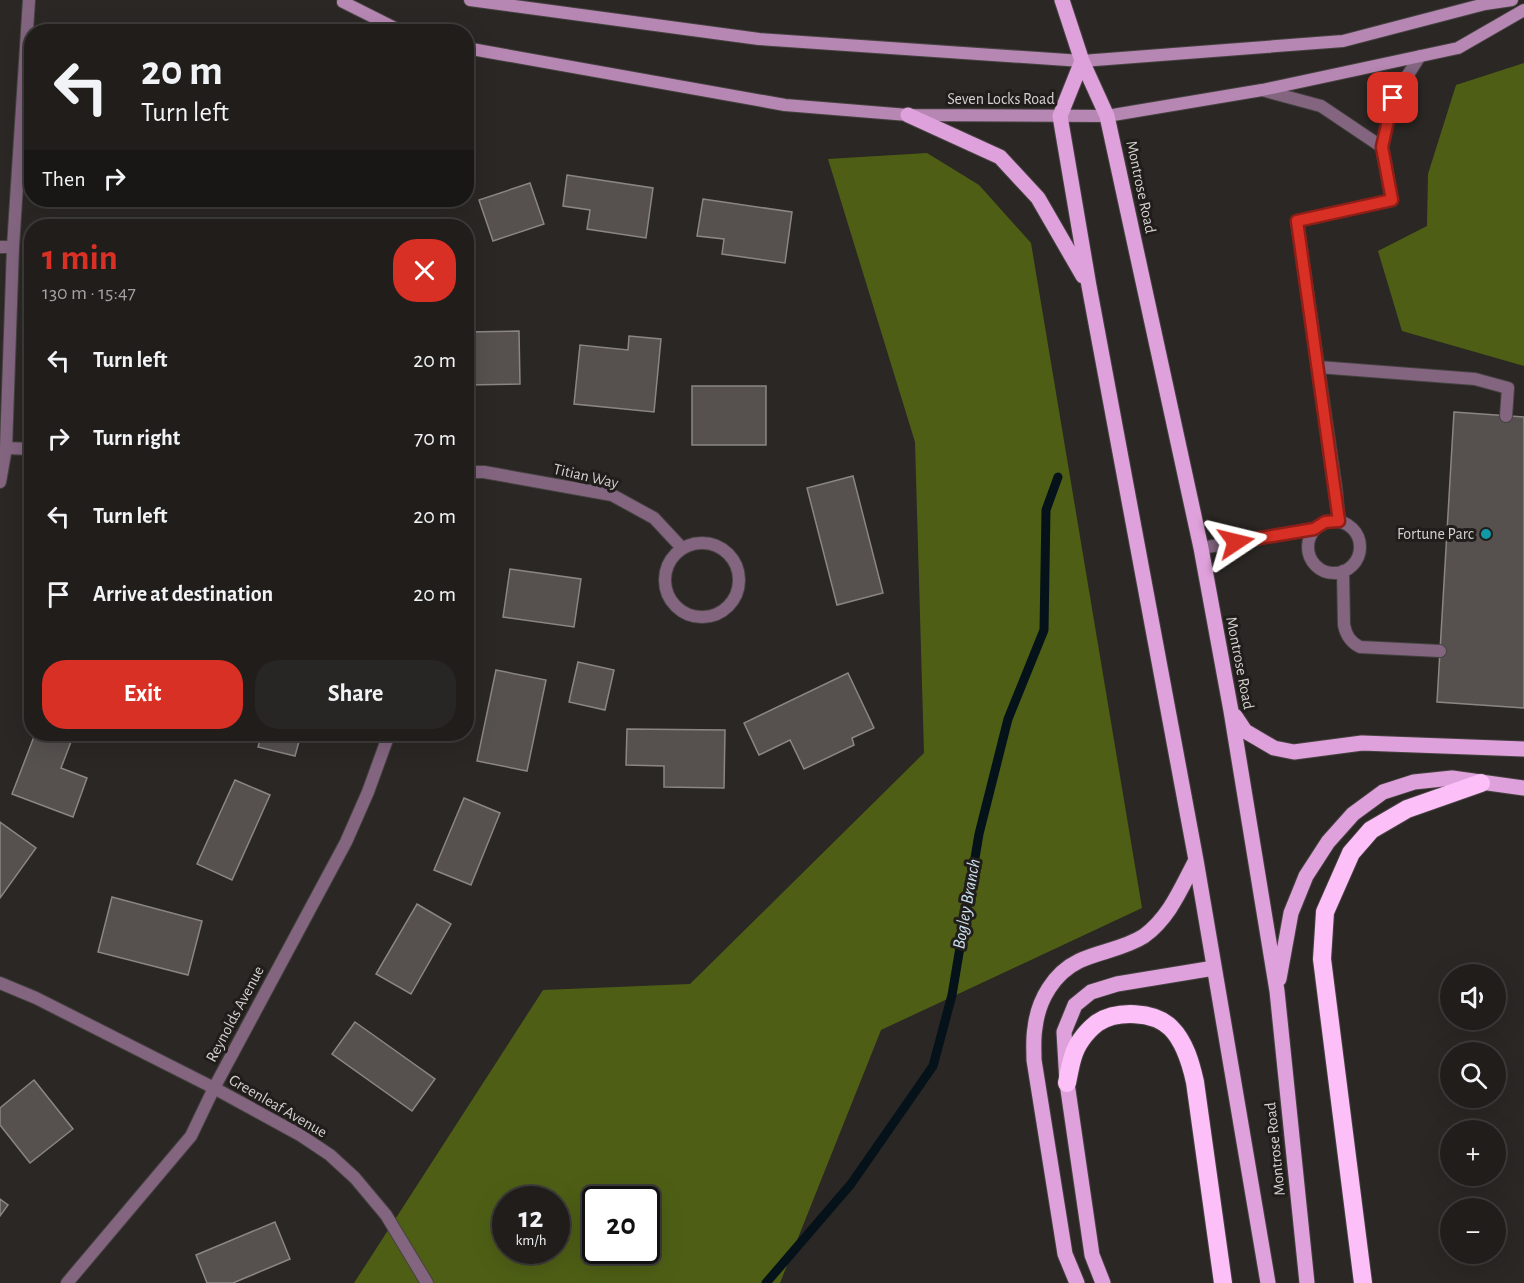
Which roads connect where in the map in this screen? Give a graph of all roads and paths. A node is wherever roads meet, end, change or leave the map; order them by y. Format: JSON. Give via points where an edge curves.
{"nodes":[{"id":1,"x":29,"y":0,"type":"edge"},
{"id":2,"x":360,"y":0,"type":"edge"},
{"id":3,"x":470,"y":0,"type":"edge"},
{"id":4,"x":1062,"y":0,"type":"edge"},
{"id":5,"x":1512,"y":0,"type":"edge"},
{"id":6,"x":338,"y":1,"type":"edge"},
{"id":7,"x":1524,"y":9,"type":"edge"},
{"id":8,"x":27,"y":24,"type":"edge"},
{"id":9,"x":386,"y":24,"type":"edge"},
{"id":10,"x":474,"y":49,"type":"edge"},
{"id":11,"x":24,"y":54,"type":"edge"},
{"id":12,"x":1420,"y":56,"type":"junction"},
{"id":13,"x":1082,"y":61,"type":"junction"},
{"id":14,"x":1262,"y":90,"type":"junction"},
{"id":15,"x":908,"y":116,"type":"junction"},
{"id":16,"x":1060,"y":116,"type":"junction"},
{"id":17,"x":1107,"y":116,"type":"junction"},
{"id":18,"x":1382,"y":147,"type":"junction"},
{"id":19,"x":6,"y":248,"type":"edge"},
{"id":20,"x":1089,"y":286,"type":"junction"},
{"id":21,"x":1318,"y":368,"type":"junction"},
{"id":22,"x":1506,"y":416,"type":"dead end"},
{"id":23,"x":6,"y":447,"type":"junction"},
{"id":24,"x":24,"y":448,"type":"edge"},
{"id":25,"x":474,"y":472,"type":"edge"},
{"id":26,"x":0,"y":482,"type":"edge"},
{"id":27,"x":1339,"y":521,"type":"junction"},
{"id":28,"x":1314,"y":529,"type":"junction"},
{"id":29,"x":682,"y":548,"type":"junction"},
{"id":30,"x":1200,"y":548,"type":"junction"},
{"id":31,"x":1343,"y":571,"type":"junction"},
{"id":32,"x":1440,"y":651,"type":"dead end"},
{"id":33,"x":1231,"y":711,"type":"junction"},
{"id":34,"x":386,"y":741,"type":"edge"},
{"id":35,"x":1524,"y":749,"type":"edge"},
{"id":36,"x":1481,"y":783,"type":"junction"},
{"id":37,"x":1524,"y":788,"type":"edge"},
{"id":38,"x":1196,"y":860,"type":"junction"},
{"id":39,"x":1214,"y":968,"type":"junction"},
{"id":40,"x":0,"y":983,"type":"edge"},
{"id":41,"x":1277,"y":991,"type":"junction"},
{"id":42,"x":1067,"y":1083,"type":"junction"},
{"id":43,"x":214,"y":1088,"type":"junction"},
{"id":44,"x":67,"y":1283,"type":"edge"},
{"id":45,"x":427,"y":1283,"type":"edge"},
{"id":46,"x":1077,"y":1283,"type":"edge"},
{"id":47,"x":1103,"y":1283,"type":"edge"},
{"id":48,"x":1223,"y":1283,"type":"edge"},
{"id":49,"x":1268,"y":1283,"type":"edge"},
{"id":50,"x":1307,"y":1283,"type":"edge"},
{"id":51,"x":1363,"y":1283,"type":"edge"}],
"edges":[{"from":1,"to":8,"type":"street"},
{"from":2,"to":6,"type":"main road"},
{"from":3,"to":13,"type":"main road","via":[[759,39]]},
{"from":4,"to":13,"type":"main road","name":"Montrose Road"},
{"from":5,"to":13,"type":"main road","via":[[1342,41]]},
{"from":6,"to":9,"type":"main road"},
{"from":7,"to":12,"type":"main road","name":"Seven Locks Road","via":[[1458,48]]},
{"from":10,"to":15,"type":"main road","name":"Seven Locks Road","via":[[785,105]]},
{"from":11,"to":19,"type":"street"},
{"from":12,"to":14,"type":"main road","name":"Seven Locks Road"},
{"from":12,"to":18,"type":"street","via":[[1393,98]]},
{"from":13,"to":16,"type":"main road"},
{"from":13,"to":17,"type":"main road","name":"Montrose Road"},
{"from":14,"to":17,"type":"main road","name":"Seven Locks Road"},
{"from":14,"to":18,"type":"street","via":[[1321,106]]},
{"from":15,"to":16,"type":"main road","name":"Seven Locks Road"},
{"from":15,"to":20,"type":"main road","via":[[1000,158],[1038,198]]},
{"from":16,"to":17,"type":"main road","name":"Seven Locks Road"},
{"from":16,"to":20,"type":"main road","name":"Montrose Road"},
{"from":17,"to":30,"type":"main road","name":"Montrose Road"},
{"from":18,"to":21,"type":"street","via":[[1392,200],[1297,221]]},
{"from":19,"to":23,"type":"street"},
{"from":20,"to":38,"type":"main road","name":"Montrose Road"},
{"from":21,"to":22,"type":"street","via":[[1475,379],[1508,388]]},
{"from":21,"to":27,"type":"street"},
{"from":23,"to":24,"type":"street"},
{"from":23,"to":26,"type":"street"},
{"from":25,"to":29,"type":"street","name":"Titian Way","via":[[612,495],[654,518]]},
{"from":27,"to":28,"type":"street","via":[[1325,522]]},
{"from":27,"to":31,"type":"street","via":[[1356,531],[1361,548],[1355,564]]},
{"from":28,"to":30,"type":"street"},
{"from":28,"to":31,"type":"street","via":[[1308,541],[1310,558],[1322,571]]},
{"from":29,"to":29,"type":"street","via":[[667,566],[665,589],[670,600],[678,609],[699,618],[722,613],[731,605],[740,583],[734,561],[717,545],[693,543]]},
{"from":30,"to":33,"type":"main road","name":"Montrose Road"},
{"from":31,"to":32,"type":"street","via":[[1344,625],[1354,644]]},
{"from":33,"to":35,"type":"main road","via":[[1245,731],[1274,748],[1294,752],[1362,743]]},
{"from":33,"to":41,"type":"main road","name":"Montrose Road"},
{"from":34,"to":43,"type":"street","name":"Reynolds Avenue","via":[[346,842]]},
{"from":36,"to":37,"type":"main road"},
{"from":36,"to":41,"type":"main road","via":[[1452,778],[1414,782],[1383,792],[1353,814],[1328,842],[1306,876],[1291,913]]},
{"from":36,"to":51,"type":"highway","via":[[1407,809],[1371,830],[1351,853],[1325,912],[1322,959]]},
{"from":38,"to":39,"type":"main road","name":"Montrose Road"},
{"from":38,"to":46,"type":"main road","via":[[1167,915],[1144,936],[1079,961],[1060,974],[1043,996],[1035,1028],[1034,1060],[1065,1254]]},
{"from":39,"to":42,"type":"main road","via":[[1091,992],[1076,1005],[1064,1032]]},
{"from":39,"to":49,"type":"main road","name":"Montrose Road"},
{"from":40,"to":43,"type":"street","name":"Greenleaf Avenue"},
{"from":41,"to":50,"type":"main road","name":"Montrose Road"},
{"from":42,"to":47,"type":"main road","via":[[1092,1255]]},
{"from":42,"to":48,"type":"highway","via":[[1080,1041],[1098,1023],[1123,1014],[1150,1015],[1170,1028],[1190,1058],[1195,1082]]},
{"from":43,"to":44,"type":"street","name":"Reynolds Avenue","via":[[191,1136]]},
{"from":43,"to":45,"type":"street","name":"Greenleaf Avenue","via":[[330,1155],[386,1215]]}]}
